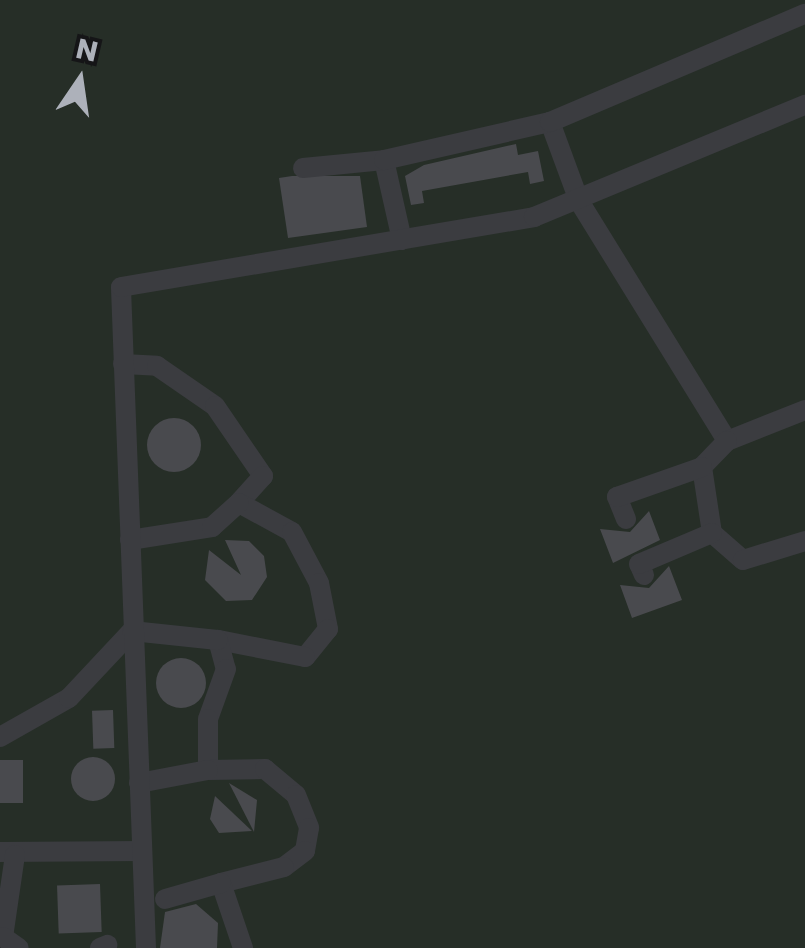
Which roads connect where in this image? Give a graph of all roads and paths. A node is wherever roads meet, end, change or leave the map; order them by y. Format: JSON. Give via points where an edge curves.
{"nodes":[{"id":1,"x":805,"y":14,"type":"edge"},
{"id":2,"x":805,"y":105,"type":"edge"},
{"id":3,"x":550,"y":122,"type":"junction"},
{"id":4,"x":384,"y":160,"type":"junction"},
{"id":5,"x":303,"y":168,"type":"dead end"},
{"id":6,"x":579,"y":200,"type":"junction"},
{"id":7,"x":402,"y":240,"type":"junction"},
{"id":8,"x":124,"y":364,"type":"junction"},
{"id":9,"x":805,"y":410,"type":"edge"},
{"id":10,"x":727,"y":442,"type":"junction"},
{"id":11,"x":702,"y":467,"type":"junction"},
{"id":12,"x":239,"y":503,"type":"junction"},
{"id":13,"x":626,"y":519,"type":"dead end"},
{"id":14,"x":712,"y":533,"type":"junction"},
{"id":15,"x":130,"y":540,"type":"junction"},
{"id":16,"x":805,"y":541,"type":"edge"},
{"id":17,"x":644,"y":575,"type":"dead end"},
{"id":18,"x":132,"y":631,"type":"junction"},
{"id":19,"x":218,"y":640,"type":"junction"},
{"id":20,"x":0,"y":737,"type":"edge"},
{"id":21,"x":208,"y":770,"type":"junction"},
{"id":22,"x":140,"y":783,"type":"junction"},
{"id":23,"x":142,"y":851,"type":"junction"},
{"id":24,"x":7,"y":853,"type":"edge"},
{"id":25,"x":221,"y":883,"type":"junction"},
{"id":26,"x":165,"y":899,"type":"dead end"},
{"id":27,"x":19,"y":948,"type":"edge"},
{"id":28,"x":146,"y":948,"type":"edge"},
{"id":29,"x":243,"y":948,"type":"edge"}],
"edges":[{"from":1,"to":3,"type":"lane"},
{"from":2,"to":6,"type":"lane"},
{"from":3,"to":4,"type":"lane"},
{"from":3,"to":6,"type":"lane"},
{"from":4,"to":5,"type":"lane"},
{"from":4,"to":7,"type":"lane"},
{"from":6,"to":7,"type":"lane"},
{"from":6,"to":10,"type":"lane"},
{"from":7,"to":8,"type":"lane","via":[[120,287]]},
{"from":8,"to":12,"type":"lane","via":[[157,366],[215,406],[263,476]]},
{"from":8,"to":15,"type":"lane"},
{"from":9,"to":10,"type":"lane"},
{"from":10,"to":11,"type":"lane"},
{"from":11,"to":13,"type":"lane","via":[[617,497]]},
{"from":11,"to":14,"type":"lane"},
{"from":12,"to":15,"type":"lane","via":[[212,527]]},
{"from":12,"to":19,"type":"lane","via":[[292,532],[319,583],[328,630],[305,656]]},
{"from":14,"to":16,"type":"lane","via":[[743,560]]},
{"from":14,"to":17,"type":"lane","via":[[640,564]]},
{"from":15,"to":18,"type":"lane"},
{"from":18,"to":19,"type":"lane"},
{"from":18,"to":20,"type":"lane","via":[[69,698]]},
{"from":18,"to":22,"type":"lane"},
{"from":19,"to":21,"type":"lane","via":[[226,669],[208,720]]},
{"from":21,"to":22,"type":"lane"},
{"from":21,"to":25,"type":"lane","via":[[265,769],[296,795],[309,828],[305,851],[284,868]]},
{"from":22,"to":23,"type":"lane"},
{"from":23,"to":24,"type":"lane"},
{"from":23,"to":28,"type":"lane"},
{"from":24,"to":27,"type":"lane","via":[[2,938]]},
{"from":25,"to":26,"type":"lane"},
{"from":25,"to":29,"type":"lane"}]}
